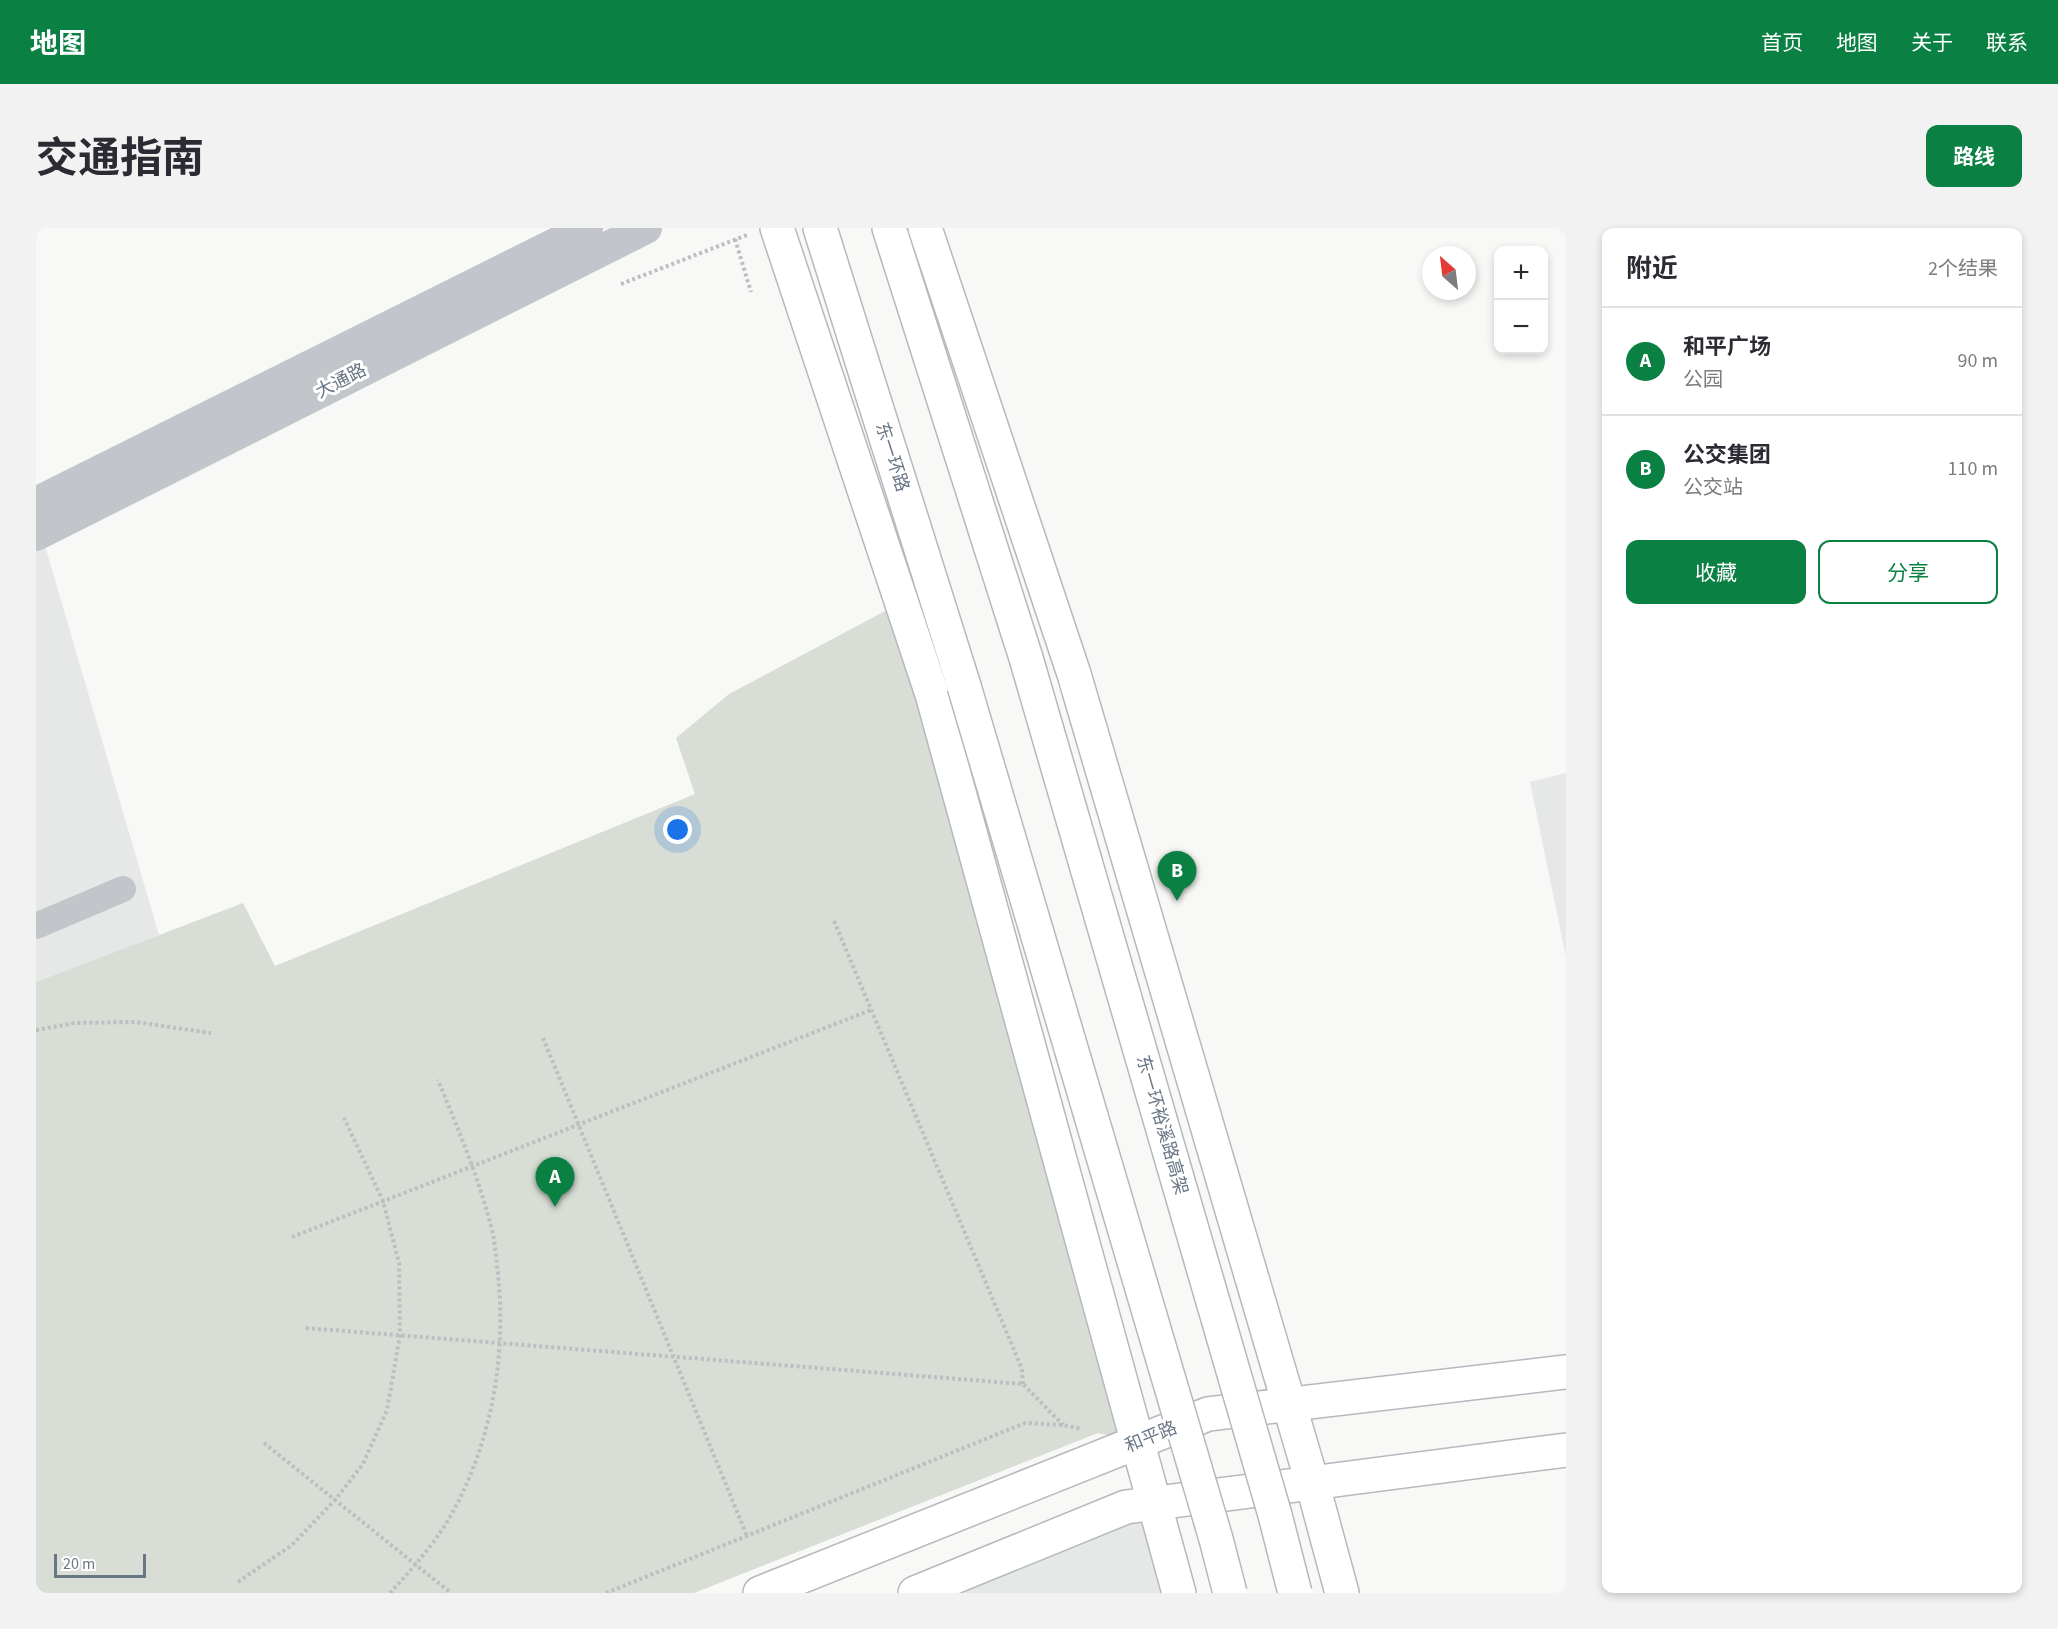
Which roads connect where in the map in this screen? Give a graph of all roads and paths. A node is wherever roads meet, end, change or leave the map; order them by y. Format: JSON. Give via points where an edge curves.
{"nodes":[{"id":1,"x":587,"y":228,"type":"edge"},
{"id":2,"x":646,"y":228,"type":"edge"},
{"id":3,"x":777,"y":228,"type":"edge"},
{"id":4,"x":820,"y":228,"type":"edge"},
{"id":5,"x":889,"y":228,"type":"edge"},
{"id":6,"x":926,"y":228,"type":"edge"},
{"id":7,"x":621,"y":284,"type":"dead end"},
{"id":8,"x":751,"y":291,"type":"dead end"},
{"id":9,"x":945,"y":403,"type":"junction"},
{"id":10,"x":884,"y":430,"type":"junction"},
{"id":11,"x":36,"y":503,"type":"edge"},
{"id":12,"x":36,"y":535,"type":"edge"},
{"id":13,"x":1074,"y":674,"type":"junction"},
{"id":14,"x":932,"y":694,"type":"junction"},
{"id":15,"x":123,"y":889,"type":"dead end"},
{"id":16,"x":834,"y":921,"type":"dead end"},
{"id":17,"x":36,"y":926,"type":"edge"},
{"id":18,"x":871,"y":1010,"type":"junction"},
{"id":19,"x":36,"y":1030,"type":"edge"},
{"id":20,"x":211,"y":1033,"type":"dead end"},
{"id":21,"x":543,"y":1038,"type":"dead end"},
{"id":22,"x":438,"y":1080,"type":"dead end"},
{"id":23,"x":344,"y":1118,"type":"dead end"},
{"id":24,"x":472,"y":1166,"type":"junction"},
{"id":25,"x":383,"y":1201,"type":"junction"},
{"id":26,"x":292,"y":1237,"type":"dead end"},
{"id":27,"x":306,"y":1328,"type":"dead end"},
{"id":28,"x":400,"y":1335,"type":"junction"},
{"id":29,"x":500,"y":1343,"type":"junction"},
{"id":30,"x":1566,"y":1372,"type":"edge"},
{"id":31,"x":1023,"y":1384,"type":"junction"},
{"id":32,"x":1290,"y":1404,"type":"junction"},
{"id":33,"x":1063,"y":1425,"type":"junction"},
{"id":34,"x":1089,"y":1431,"type":"dead end"},
{"id":35,"x":1138,"y":1442,"type":"junction"},
{"id":36,"x":264,"y":1443,"type":"dead end"},
{"id":37,"x":1566,"y":1450,"type":"edge"},
{"id":38,"x":1312,"y":1482,"type":"junction"},
{"id":39,"x":335,"y":1500,"type":"junction"},
{"id":40,"x":1154,"y":1503,"type":"junction"},
{"id":41,"x":747,"y":1536,"type":"junction"},
{"id":42,"x":416,"y":1565,"type":"junction"},
{"id":43,"x":238,"y":1582,"type":"dead end"},
{"id":44,"x":390,"y":1593,"type":"edge"},
{"id":45,"x":451,"y":1593,"type":"edge"},
{"id":46,"x":606,"y":1593,"type":"edge"},
{"id":47,"x":760,"y":1593,"type":"edge"},
{"id":48,"x":915,"y":1593,"type":"edge"},
{"id":49,"x":1179,"y":1593,"type":"edge"},
{"id":50,"x":1230,"y":1593,"type":"edge"},
{"id":51,"x":1295,"y":1593,"type":"edge"},
{"id":52,"x":1341,"y":1593,"type":"edge"}],
"edges":[{"from":1,"to":11,"type":"street","name":"大通路"},
{"from":2,"to":12,"type":"street","name":"大通路"},
{"from":3,"to":14,"type":"main road"},
{"from":4,"to":10,"type":"main road","name":"东一环路"},
{"from":5,"to":9,"type":"main road"},
{"from":6,"to":13,"type":"main road"},
{"from":7,"to":8,"type":"path","via":[[735,239]]},
{"from":9,"to":13,"type":"main road"},
{"from":9,"to":51,"type":"main road","name":"东一环裕溪路高架","bridge":true,"via":[[1026,658]]},
{"from":10,"to":14,"type":"main road"},
{"from":10,"to":50,"type":"main road","name":"东一环路","bridge":true,"via":[[964,686]]},
{"from":13,"to":32,"type":"main road"},
{"from":14,"to":35,"type":"main road"},
{"from":15,"to":17,"type":"street"},
{"from":16,"to":18,"type":"path"},
{"from":18,"to":24,"type":"path"},
{"from":18,"to":31,"type":"path","via":[[1022,1369]]},
{"from":19,"to":20,"type":"path","via":[[75,1023],[135,1022]]},
{"from":21,"to":41,"type":"path"},
{"from":22,"to":24,"type":"path"},
{"from":23,"to":25,"type":"path"},
{"from":24,"to":25,"type":"path"},
{"from":24,"to":29,"type":"path","via":[[493,1232],[501,1297]]},
{"from":25,"to":26,"type":"path"},
{"from":25,"to":28,"type":"path","via":[[399,1263]]},
{"from":27,"to":28,"type":"path"},
{"from":28,"to":29,"type":"path"},
{"from":28,"to":39,"type":"path","via":[[387,1410],[363,1464]]},
{"from":29,"to":31,"type":"path"},
{"from":29,"to":42,"type":"path","via":[[491,1413],[472,1470],[446,1522]]},
{"from":30,"to":32,"type":"main road","name":"和平路"},
{"from":31,"to":33,"type":"path"},
{"from":32,"to":35,"type":"main road","name":"和平路","via":[[1208,1414]]},
{"from":32,"to":38,"type":"main road"},
{"from":33,"to":34,"type":"path"},
{"from":33,"to":41,"type":"path","via":[[1025,1423]]},
{"from":35,"to":40,"type":"main road"},
{"from":35,"to":47,"type":"main road","name":"和平路"},
{"from":36,"to":39,"type":"path"},
{"from":37,"to":38,"type":"main road"},
{"from":38,"to":40,"type":"main road"},
{"from":38,"to":52,"type":"main road"},
{"from":39,"to":42,"type":"path"},
{"from":39,"to":43,"type":"path","via":[[292,1545]]},
{"from":40,"to":48,"type":"main road","via":[[1126,1507]]},
{"from":40,"to":49,"type":"main road"},
{"from":41,"to":46,"type":"path"},
{"from":42,"to":44,"type":"path"},
{"from":42,"to":45,"type":"path"}]}
